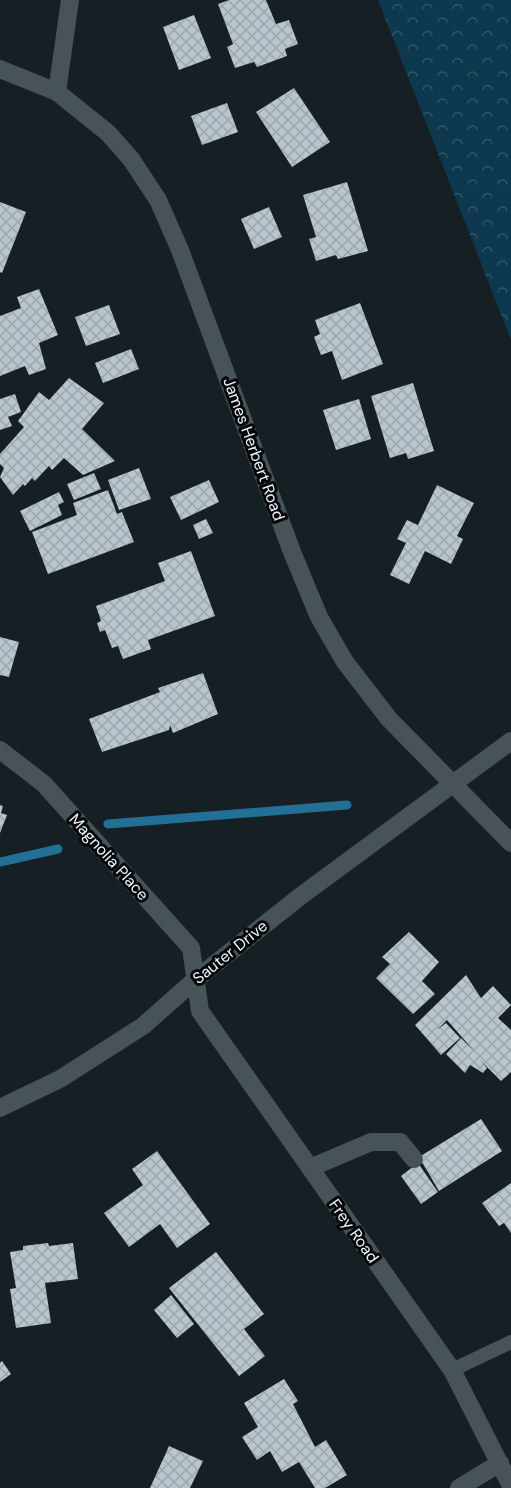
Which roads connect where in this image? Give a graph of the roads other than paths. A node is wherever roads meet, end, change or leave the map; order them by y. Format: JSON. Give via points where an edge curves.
{"nodes":[{"id":1,"x":70,"y":0,"type":"edge"},
{"id":2,"x":0,"y":69,"type":"edge"},
{"id":3,"x":57,"y":92,"type":"junction"},
{"id":4,"x":511,"y":741,"type":"edge"},
{"id":5,"x":0,"y":750,"type":"edge"},
{"id":6,"x":453,"y":783,"type":"junction"},
{"id":7,"x":511,"y":843,"type":"edge"},
{"id":8,"x":196,"y":979,"type":"junction"},
{"id":9,"x":0,"y":1108,"type":"edge"},
{"id":10,"x":414,"y":1159,"type":"dead end"},
{"id":11,"x":310,"y":1168,"type":"junction"},
{"id":12,"x":511,"y":1342,"type":"edge"},
{"id":13,"x":452,"y":1370,"type":"junction"},
{"id":14,"x":500,"y":1463,"type":"junction"},
{"id":15,"x":511,"y":1486,"type":"edge"},
{"id":16,"x":459,"y":1488,"type":"edge"}],
"edges":[{"from":1,"to":3,"type":"street"},
{"from":2,"to":3,"type":"street","name":"James Herbert Road"},
{"from":3,"to":6,"type":"street","name":"James Herbert Road","via":[[108,133],[158,200],[319,617],[345,662],[389,719]]},
{"from":4,"to":6,"type":"street","name":"Sauter Drive"},
{"from":5,"to":8,"type":"street","name":"Magnolia Place","via":[[44,784],[191,948]]},
{"from":6,"to":7,"type":"street","name":"James Herbert Road"},
{"from":6,"to":8,"type":"street","name":"Sauter Drive"},
{"from":8,"to":9,"type":"street","name":"Sauter Drive","via":[[110,1050]]},
{"from":8,"to":11,"type":"street","name":"Frey Road","via":[[200,1011]]},
{"from":10,"to":11,"type":"street","via":[[400,1142],[371,1142]]},
{"from":11,"to":13,"type":"street","name":"Frey Road"},
{"from":12,"to":13,"type":"lane"},
{"from":13,"to":14,"type":"street","name":"Frey Road"},
{"from":14,"to":15,"type":"street","name":"Frey Road"},
{"from":14,"to":16,"type":"street"}]}
